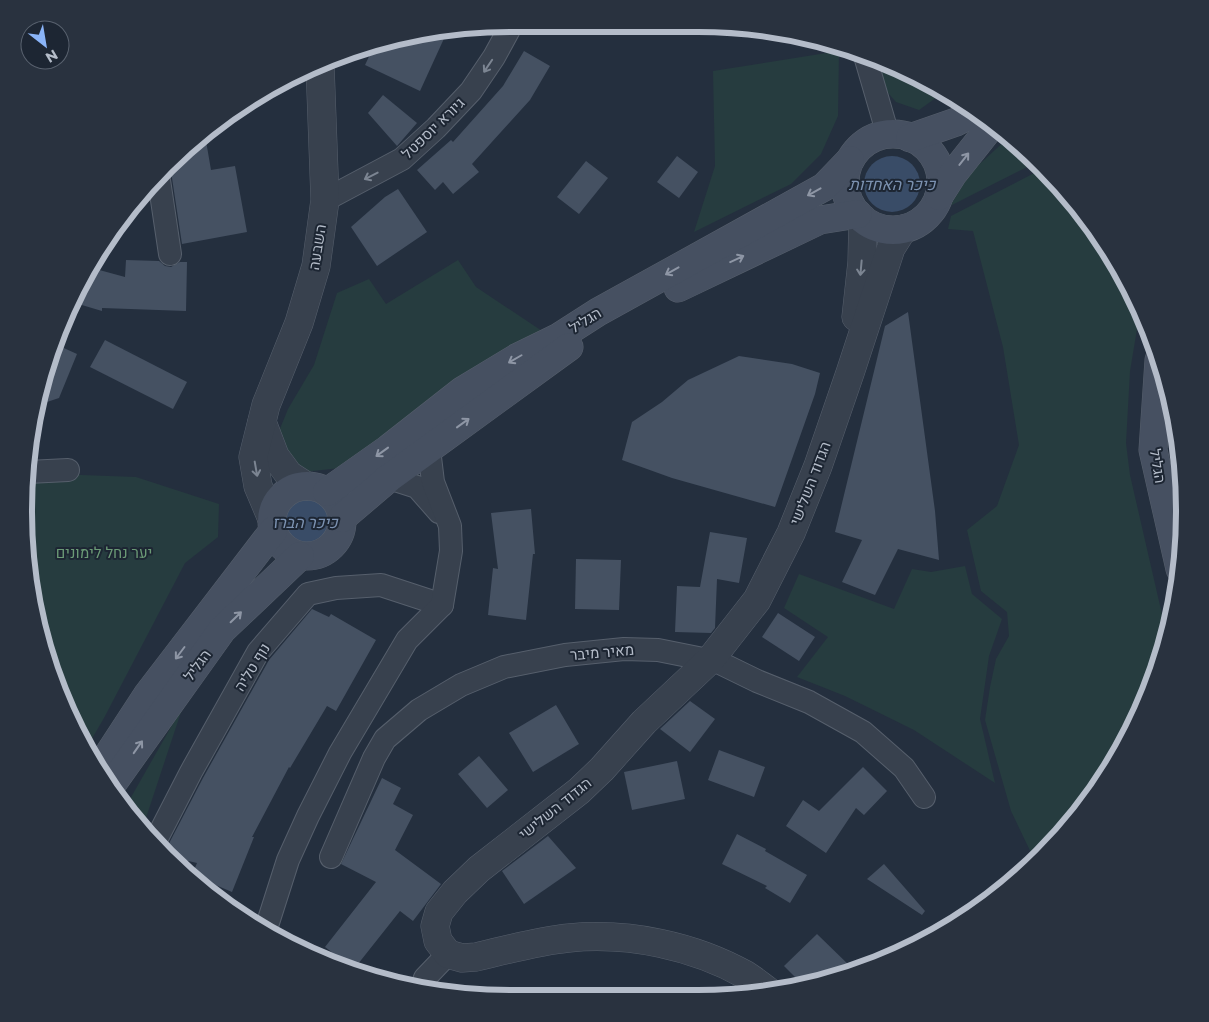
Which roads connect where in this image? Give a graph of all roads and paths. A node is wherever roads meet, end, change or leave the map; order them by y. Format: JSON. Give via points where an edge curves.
{"nodes":[{"id":1,"x":508,"y":32,"type":"edge"},
{"id":2,"x":869,"y":64,"type":"edge"},
{"id":3,"x":320,"y":72,"type":"edge"},
{"id":4,"x":968,"y":116,"type":"edge"},
{"id":5,"x":988,"y":130,"type":"edge"},
{"id":6,"x":899,"y":136,"type":"junction"},
{"id":7,"x":850,"y":160,"type":"junction"},
{"id":8,"x":160,"y":187,"type":"edge"},
{"id":9,"x":939,"y":196,"type":"junction"},
{"id":10,"x":325,"y":200,"type":"junction"},
{"id":11,"x":860,"y":217,"type":"junction"},
{"id":12,"x":903,"y":228,"type":"junction"},
{"id":13,"x":170,"y":254,"type":"dead end"},
{"id":14,"x":850,"y":374,"type":"junction"},
{"id":15,"x":1158,"y":380,"type":"edge"},
{"id":16,"x":262,"y":422,"type":"junction"},
{"id":17,"x":429,"y":449,"type":"junction"},
{"id":18,"x":68,"y":470,"type":"dead end"},
{"id":19,"x":35,"y":472,"type":"edge"},
{"id":20,"x":389,"y":478,"type":"junction"},
{"id":21,"x":1170,"y":479,"type":"edge"},
{"id":22,"x":316,"y":489,"type":"junction"},
{"id":23,"x":342,"y":518,"type":"junction"},
{"id":24,"x":272,"y":525,"type":"junction"},
{"id":25,"x":450,"y":526,"type":"junction"},
{"id":26,"x":1175,"y":528,"type":"edge"},
{"id":27,"x":300,"y":556,"type":"junction"},
{"id":28,"x":442,"y":605,"type":"junction"},
{"id":29,"x":710,"y":660,"type":"junction"},
{"id":30,"x":104,"y":762,"type":"edge"},
{"id":31,"x":115,"y":780,"type":"edge"},
{"id":32,"x":924,"y":797,"type":"dead end"},
{"id":33,"x":160,"y":835,"type":"edge"},
{"id":34,"x":331,"y":857,"type":"dead end"},
{"id":35,"x":268,"y":923,"type":"edge"},
{"id":36,"x":448,"y":954,"type":"junction"},
{"id":37,"x":424,"y":981,"type":"edge"},
{"id":38,"x":760,"y":985,"type":"edge"}],
"edges":[{"from":1,"to":10,"type":"street","name":"גיורא יוספטל","one_way":true,"via":[[471,91],[436,128],[402,159]]},
{"from":2,"to":6,"type":"street"},
{"from":3,"to":10,"type":"street","name":"השבעה"},
{"from":4,"to":6,"type":"main road"},
{"from":9,"to":5,"type":"main road","one_way":true},
{"from":6,"to":7,"type":"main road","via":[[872,139]]},
{"from":6,"to":9,"type":"main road","via":[[918,141],[938,164]]},
{"from":7,"to":11,"type":"main road","via":[[846,191]]},
{"from":7,"to":22,"type":"main road","name":"הגליל","one_way":true,"via":[[824,187],[518,357],[462,391],[394,444]]},
{"from":8,"to":13,"type":"street"},
{"from":9,"to":12,"type":"main road","via":[[922,220]]},
{"from":10,"to":16,"type":"street","name":"השבעה","via":[[316,266],[299,323],[266,404]]},
{"from":11,"to":12,"type":"main road","via":[[874,226],[890,230]]},
{"from":11,"to":14,"type":"street","name":"הגדוד השלישי","one_way":true,"via":[[862,262]]},
{"from":17,"to":11,"type":"main road","name":"הגליל","one_way":true,"via":[[567,348],[693,280],[820,220]]},
{"from":12,"to":14,"type":"street","name":"הגדוד השלישי","via":[[891,248]]},
{"from":14,"to":29,"type":"street","name":"הגדוד השלישי","via":[[791,534],[757,600]]},
{"from":15,"to":21,"type":"main road","name":"הגליל","via":[[1154,450]]},
{"from":16,"to":22,"type":"street","via":[[275,456],[289,475]]},
{"from":16,"to":24,"type":"street","name":"השבעה","one_way":true,"via":[[253,456],[258,486]]},
{"from":17,"to":20,"type":"main road","name":"הגליל"},
{"from":17,"to":25,"type":"street","via":[[433,482]]},
{"from":18,"to":19,"type":"street"},
{"from":20,"to":23,"type":"main road","name":"הגליל"},
{"from":20,"to":25,"type":"street","via":[[417,487]]},
{"from":21,"to":26,"type":"main road","name":"הגליל"},
{"from":22,"to":23,"type":"main road","via":[[334,499]]},
{"from":22,"to":24,"type":"main road","via":[[296,488],[287,493],[274,509]]},
{"from":23,"to":27,"type":"main road","via":[[342,529],[330,548],[310,556]]},
{"from":24,"to":27,"type":"main road","via":[[283,547]]},
{"from":24,"to":30,"type":"main road","name":"הגליל","one_way":true,"via":[[148,694]]},
{"from":25,"to":28,"type":"street"},
{"from":31,"to":27,"type":"main road","name":"הגליל","one_way":true,"via":[[222,630]]},
{"from":28,"to":33,"type":"street","name":"נוף טליה","via":[[381,586],[336,588],[308,594],[258,652]]},
{"from":28,"to":35,"type":"street","via":[[407,640],[340,753],[288,860]]},
{"from":29,"to":32,"type":"street","name":"מאיר מיבר","via":[[809,702],[863,732],[904,768]]},
{"from":29,"to":34,"type":"street","name":"מאיר מיבר","via":[[658,650],[624,649],[565,655],[504,667],[460,684],[419,710],[385,738]]},
{"from":29,"to":36,"type":"street","name":"הגדוד השלישי","via":[[644,722],[597,775],[455,892],[439,912],[435,926],[438,942]]},
{"from":36,"to":37,"type":"street"},
{"from":36,"to":38,"type":"street","via":[[476,957],[567,938],[641,939],[685,950],[747,976]]}]}
